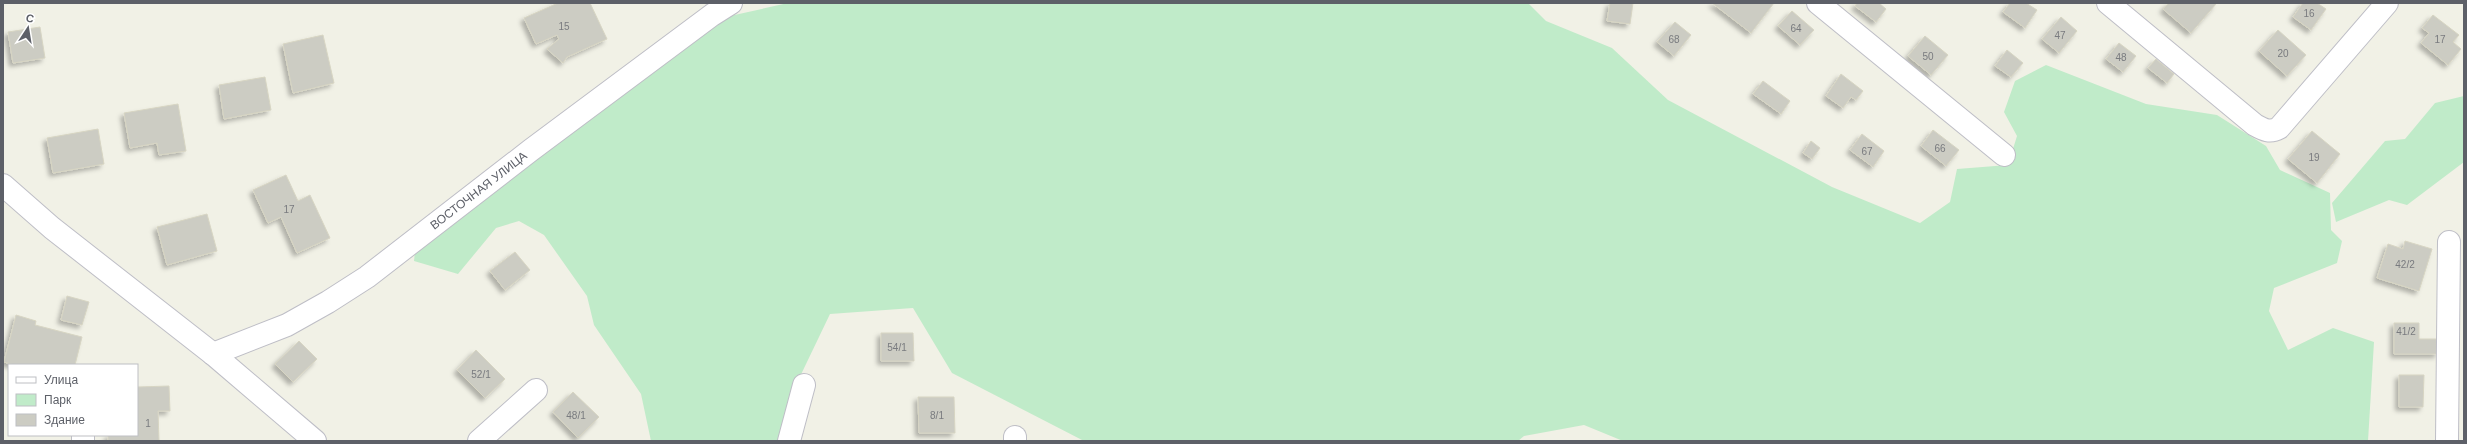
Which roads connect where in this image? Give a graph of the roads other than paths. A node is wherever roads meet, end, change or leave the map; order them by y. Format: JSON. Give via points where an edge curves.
{"nodes":[{"id":1,"x":731,"y":3,"type":"edge"},
{"id":2,"x":1818,"y":3,"type":"edge"},
{"id":3,"x":2108,"y":3,"type":"edge"},
{"id":4,"x":2387,"y":3,"type":"edge"},
{"id":5,"x":2004,"y":156,"type":"dead end"},
{"id":6,"x":3,"y":185,"type":"edge"},
{"id":7,"x":2449,"y":242,"type":"dead end"},
{"id":8,"x":213,"y":354,"type":"junction"},
{"id":9,"x":804,"y":385,"type":"dead end"},
{"id":10,"x":536,"y":390,"type":"dead end"},
{"id":11,"x":315,"y":441,"type":"edge"},
{"id":12,"x":479,"y":441,"type":"edge"},
{"id":13,"x":789,"y":441,"type":"edge"},
{"id":14,"x":2447,"y":441,"type":"edge"}],
"edges":[{"from":1,"to":8,"type":"street","name":"ВОСТОЧНАЯ УЛИЦА","via":[[531,150],[367,277],[287,324]]},
{"from":2,"to":5,"type":"street"},
{"from":3,"to":4,"type":"street","via":[[2255,125],[2273,131],[2279,128]]},
{"from":6,"to":8,"type":"street","via":[[52,228]]},
{"from":7,"to":14,"type":"street"},
{"from":8,"to":11,"type":"street"},
{"from":9,"to":13,"type":"street"},
{"from":10,"to":12,"type":"street"}]}
